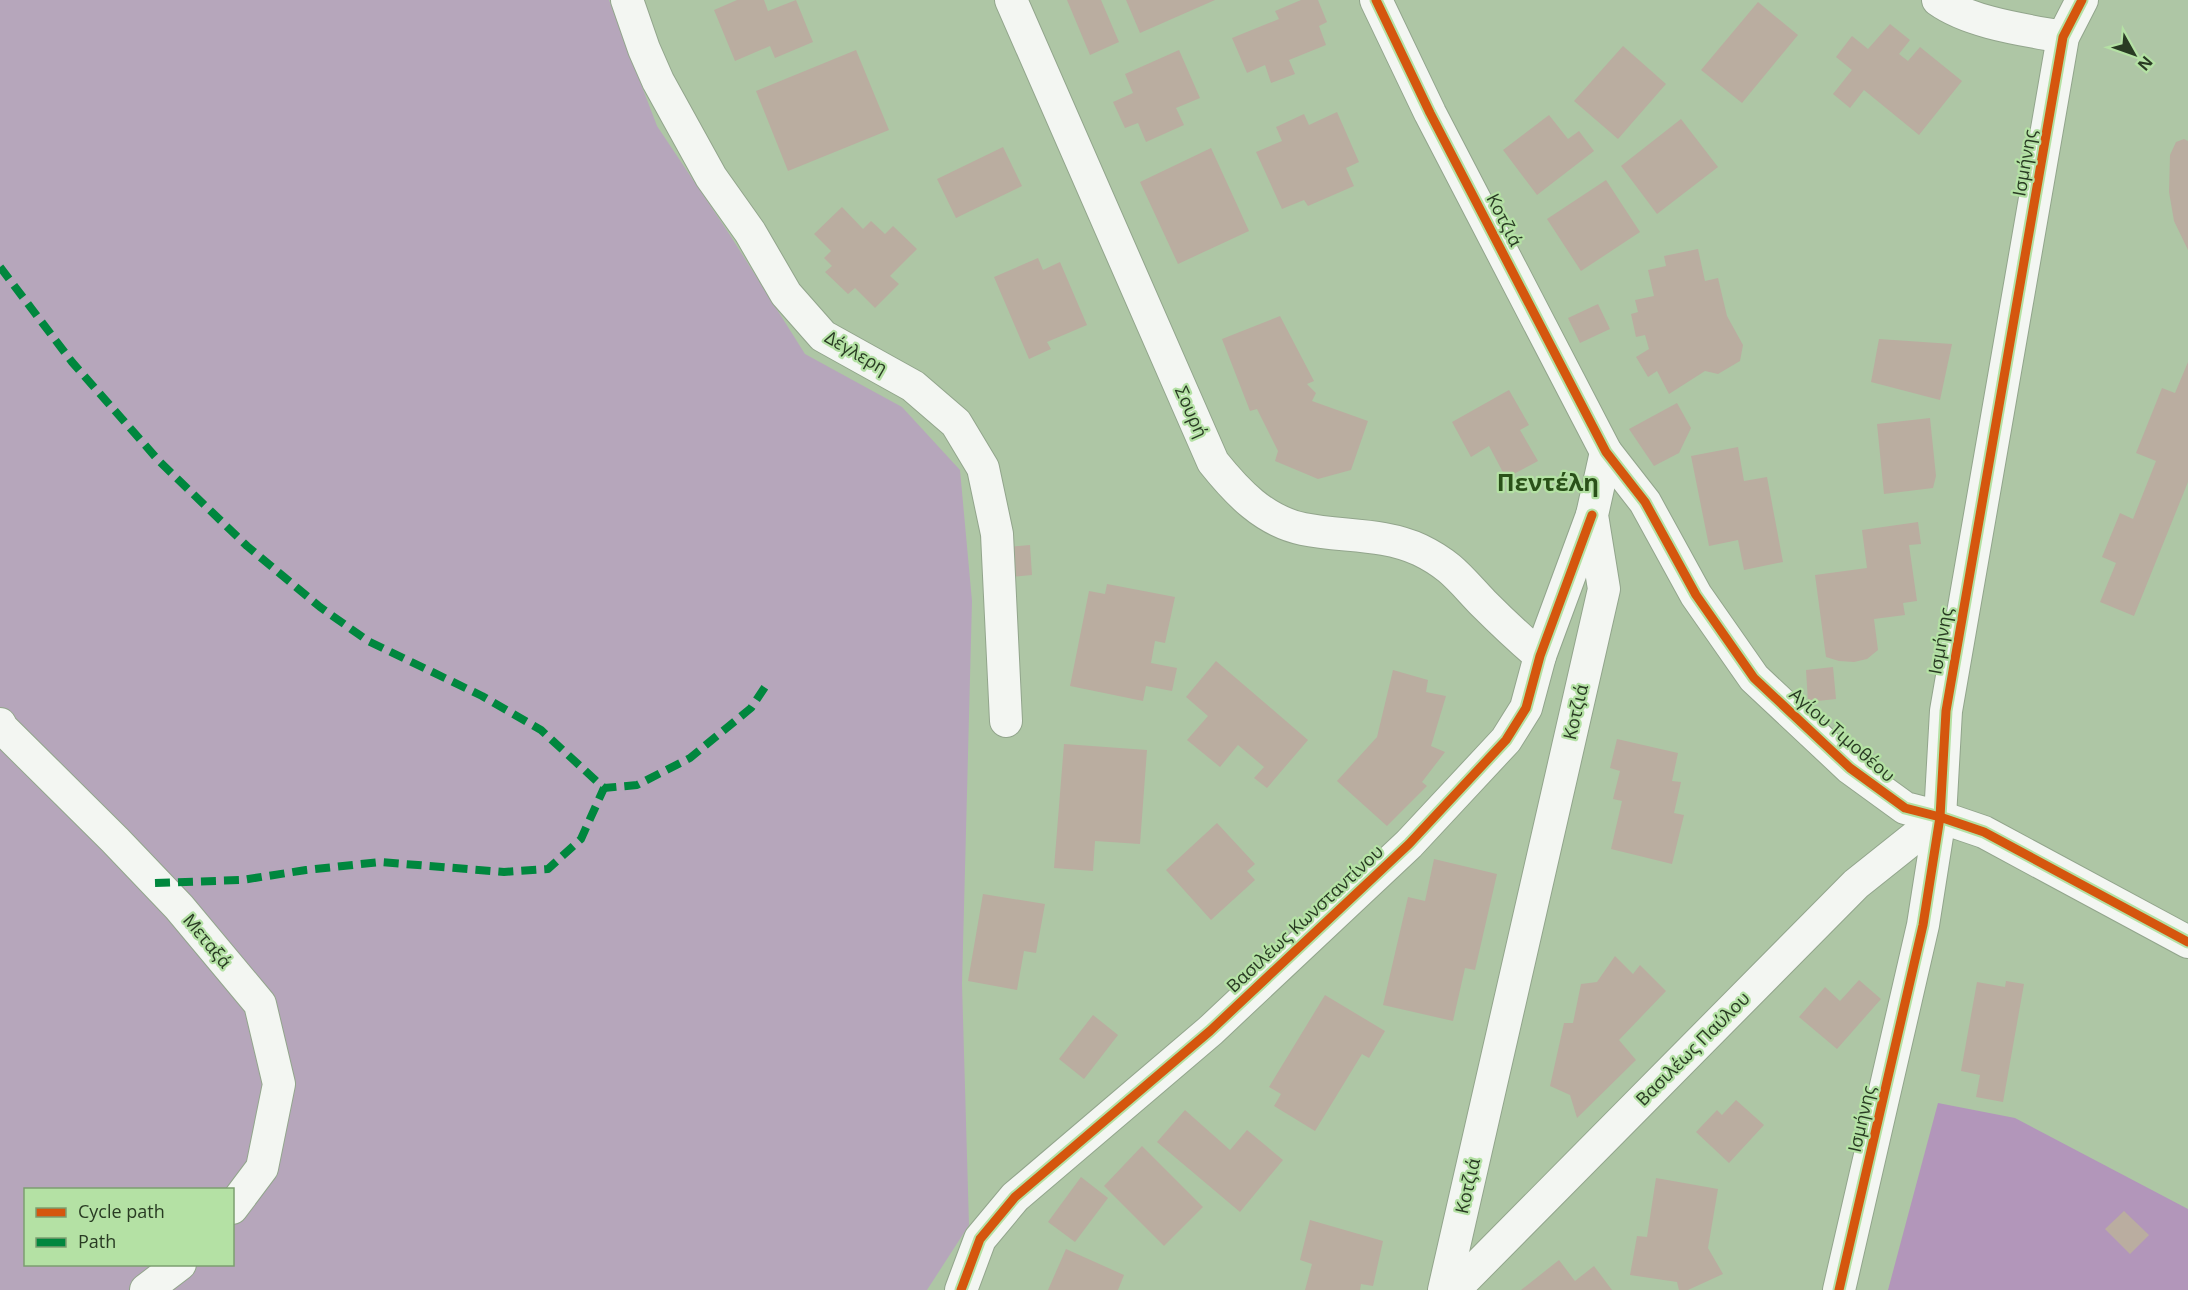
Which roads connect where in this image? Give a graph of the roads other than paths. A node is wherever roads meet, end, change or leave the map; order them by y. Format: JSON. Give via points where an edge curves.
{"nodes":[{"id":1,"x":627,"y":0,"type":"edge"},
{"id":2,"x":1011,"y":0,"type":"edge"},
{"id":3,"x":1376,"y":0,"type":"edge"},
{"id":4,"x":1938,"y":0,"type":"edge"},
{"id":5,"x":2082,"y":0,"type":"edge"},
{"id":6,"x":2063,"y":37,"type":"junction"},
{"id":7,"x":1606,"y":452,"type":"junction"},
{"id":8,"x":1592,"y":515,"type":"junction"},
{"id":9,"x":1540,"y":656,"type":"junction"},
{"id":10,"x":1006,"y":721,"type":"dead end"},
{"id":11,"x":0,"y":724,"type":"edge"},
{"id":12,"x":1940,"y":817,"type":"junction"},
{"id":13,"x":2188,"y":942,"type":"edge"},
{"id":14,"x":234,"y":1205,"type":"edge"},
{"id":15,"x":177,"y":1266,"type":"edge"},
{"id":16,"x":146,"y":1290,"type":"edge"},
{"id":17,"x":961,"y":1290,"type":"edge"},
{"id":18,"x":1444,"y":1290,"type":"edge"},
{"id":19,"x":1454,"y":1290,"type":"edge"},
{"id":20,"x":1839,"y":1290,"type":"edge"}],
"edges":[{"from":1,"to":10,"type":"street","name":"Δέγλερη","via":[[658,81],[711,177],[750,232],[786,294],[823,336],[913,386],[956,423],[983,468],[997,534]]},
{"from":2,"to":9,"type":"street","name":"Σουρή","via":[[1213,462],[1233,487],[1260,511],[1302,529],[1379,537],[1438,560],[1452,569]]},
{"from":3,"to":7,"type":"street","name":"Κοτζιά","via":[[1430,113]]},
{"from":4,"to":6,"type":"street","via":[[2008,28]]},
{"from":5,"to":6,"type":"street","name":"Ισμήνης"},
{"from":6,"to":12,"type":"street","name":"Ισμήνης","via":[[1946,711]]},
{"from":7,"to":8,"type":"street","name":"Κοτζιά"},
{"from":7,"to":12,"type":"street","name":"Αγίου Τιμοθέου","via":[[1646,502],[1696,595],[1754,678],[1850,768],[1905,808]]},
{"from":8,"to":9,"type":"street","name":"Βασιλέως Κωνσταντίνου"},
{"from":8,"to":18,"type":"street","name":"Κοτζιά","via":[[1604,589]]},
{"from":9,"to":17,"type":"street","name":"Βασιλέως Κωνσταντίνου","via":[[1526,708],[1490,759],[1409,844],[1210,1031],[1015,1197],[980,1239]]},
{"from":11,"to":14,"type":"street","name":"Μεταξά","via":[[179,907],[261,1004],[279,1084],[262,1168]]},
{"from":12,"to":13,"type":"street","name":"Αγίου Τιμοθέου","via":[[1984,832]]},
{"from":12,"to":19,"type":"street","name":"Βασιλέως Παύλου","via":[[1856,884]]},
{"from":12,"to":20,"type":"street","name":"Ισμήνης","via":[[1923,925]]},
{"from":15,"to":16,"type":"street"}]}
